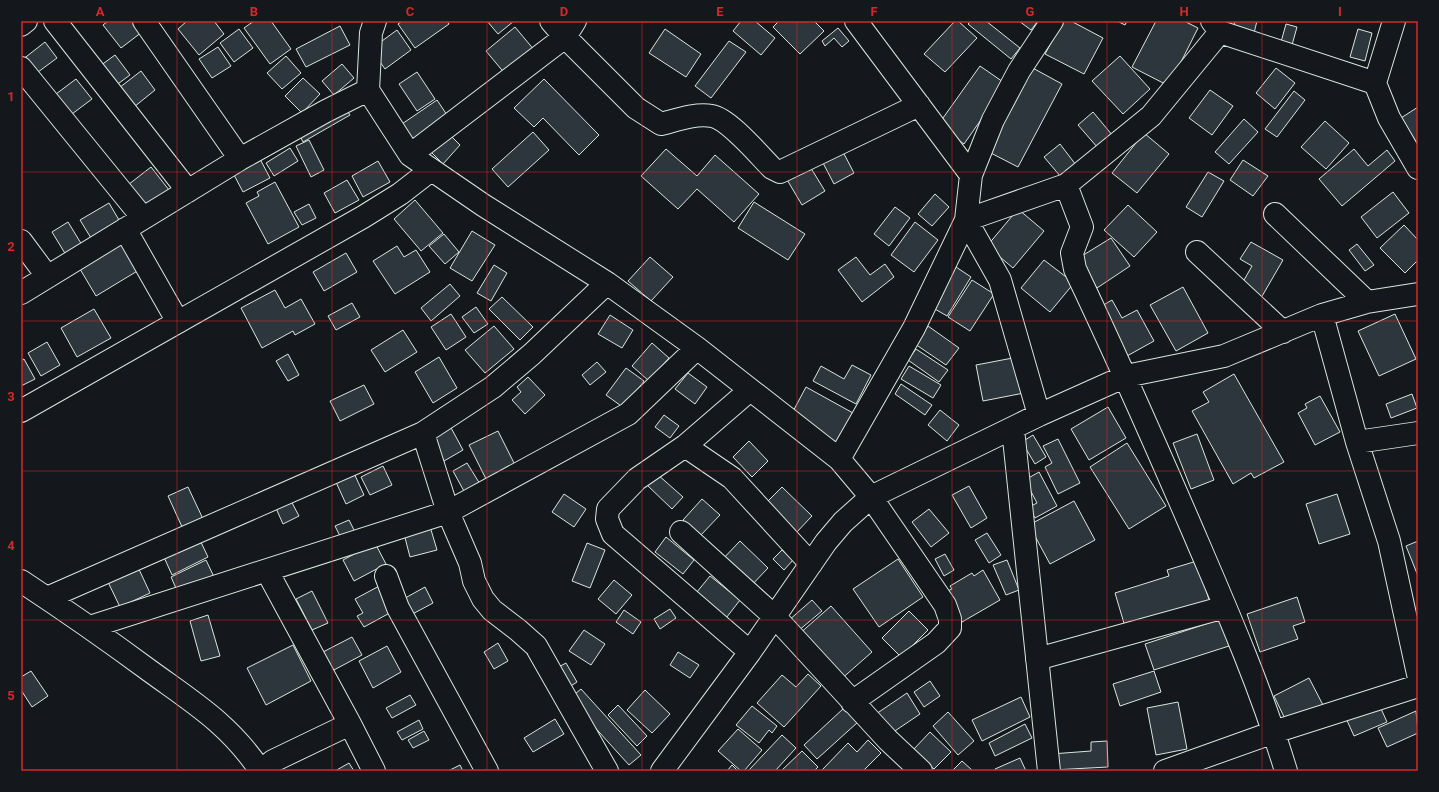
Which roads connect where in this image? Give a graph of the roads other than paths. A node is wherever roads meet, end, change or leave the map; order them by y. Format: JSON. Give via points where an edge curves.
{"nodes":[{"id":1,"x":26,"y":21,"type":"edge"},
{"id":2,"x":55,"y":21,"type":"edge"},
{"id":3,"x":144,"y":21,"type":"edge"},
{"id":4,"x":551,"y":21,"type":"edge"},
{"id":5,"x":856,"y":21,"type":"edge"},
{"id":6,"x":1052,"y":21,"type":"edge"},
{"id":7,"x":1394,"y":21,"type":"edge"},
{"id":8,"x":21,"y":25,"type":"edge"},
{"id":9,"x":369,"y":25,"type":"edge"},
{"id":10,"x":1216,"y":26,"type":"edge"},
{"id":11,"x":570,"y":29,"type":"edge"},
{"id":12,"x":21,"y":68,"type":"edge"},
{"id":13,"x":1375,"y":83,"type":"junction"},
{"id":14,"x":368,"y":90,"type":"junction"},
{"id":15,"x":919,"y":105,"type":"junction"},
{"id":16,"x":410,"y":155,"type":"junction"},
{"id":17,"x":240,"y":159,"type":"junction"},
{"id":18,"x":1418,"y":168,"type":"edge"},
{"id":19,"x":431,"y":170,"type":"junction"},
{"id":20,"x":971,"y":175,"type":"junction"},
{"id":21,"x":1066,"y":185,"type":"junction"},
{"id":22,"x":188,"y":191,"type":"junction"},
{"id":23,"x":1275,"y":214,"type":"dead end"},
{"id":24,"x":966,"y":220,"type":"junction"},
{"id":25,"x":134,"y":223,"type":"junction"},
{"id":26,"x":21,"y":241,"type":"edge"},
{"id":27,"x":1198,"y":252,"type":"dead end"},
{"id":28,"x":47,"y":276,"type":"junction"},
{"id":29,"x":607,"y":283,"type":"junction"},
{"id":30,"x":21,"y":293,"type":"edge"},
{"id":31,"x":1418,"y":294,"type":"edge"},
{"id":32,"x":1367,"y":302,"type":"junction"},
{"id":33,"x":1322,"y":315,"type":"junction"},
{"id":34,"x":178,"y":322,"type":"junction"},
{"id":35,"x":1283,"y":332,"type":"junction"},
{"id":36,"x":697,"y":348,"type":"junction"},
{"id":37,"x":1126,"y":376,"type":"junction"},
{"id":38,"x":750,"y":390,"type":"junction"},
{"id":39,"x":21,"y":411,"type":"edge"},
{"id":40,"x":1039,"y":415,"type":"junction"},
{"id":41,"x":1013,"y":429,"type":"junction"},
{"id":42,"x":423,"y":433,"type":"junction"},
{"id":43,"x":1418,"y":433,"type":"edge"},
{"id":44,"x":1357,"y":442,"type":"junction"},
{"id":45,"x":685,"y":446,"type":"junction"},
{"id":46,"x":839,"y":459,"type":"junction"},
{"id":47,"x":871,"y":497,"type":"junction"},
{"id":48,"x":448,"y":512,"type":"junction"},
{"id":49,"x":681,"y":532,"type":"dead end"},
{"id":50,"x":811,"y":564,"type":"junction"},
{"id":51,"x":267,"y":571,"type":"junction"},
{"id":52,"x":386,"y":576,"type":"dead end"},
{"id":53,"x":21,"y":580,"type":"edge"},
{"id":54,"x":46,"y":598,"type":"junction"},
{"id":55,"x":1225,"y":607,"type":"junction"},
{"id":56,"x":774,"y":617,"type":"junction"},
{"id":57,"x":90,"y":627,"type":"junction"},
{"id":58,"x":750,"y":652,"type":"junction"},
{"id":59,"x":1038,"y":659,"type":"junction"},
{"id":60,"x":1418,"y":674,"type":"edge"},
{"id":61,"x":1418,"y":686,"type":"edge"},
{"id":62,"x":852,"y":702,"type":"junction"},
{"id":63,"x":350,"y":724,"type":"junction"},
{"id":64,"x":1274,"y":732,"type":"junction"},
{"id":65,"x":260,"y":770,"type":"edge"},
{"id":66,"x":374,"y":771,"type":"edge"},
{"id":67,"x":487,"y":771,"type":"edge"},
{"id":68,"x":607,"y":771,"type":"edge"},
{"id":69,"x":662,"y":771,"type":"edge"},
{"id":70,"x":921,"y":771,"type":"edge"},
{"id":71,"x":1049,"y":771,"type":"edge"},
{"id":72,"x":1164,"y":771,"type":"edge"},
{"id":73,"x":1286,"y":771,"type":"edge"}],
"edges":[{"from":1,"to":8,"type":"street"},
{"from":2,"to":22,"type":"street"},
{"from":3,"to":17,"type":"street"},
{"from":4,"to":11,"type":"street"},
{"from":5,"to":15,"type":"street"},
{"from":6,"to":20,"type":"street","via":[[1015,78],[993,120]]},
{"from":7,"to":13,"type":"street"},
{"from":9,"to":14,"type":"street"},
{"from":10,"to":13,"type":"street"},
{"from":10,"to":21,"type":"street","via":[[1151,116]]},
{"from":11,"to":15,"type":"street","via":[[636,108],[661,124],[688,117],[712,116],[724,120],[772,168],[780,172]]},
{"from":11,"to":16,"type":"street"},
{"from":12,"to":25,"type":"street"},
{"from":13,"to":18,"type":"street","via":[[1389,118]]},
{"from":14,"to":16,"type":"street"},
{"from":14,"to":17,"type":"street"},
{"from":15,"to":20,"type":"street"},
{"from":16,"to":19,"type":"street"},
{"from":17,"to":22,"type":"street"},
{"from":19,"to":29,"type":"street"},
{"from":19,"to":34,"type":"street","via":[[410,187],[363,217]]},
{"from":20,"to":24,"type":"street"},
{"from":21,"to":24,"type":"street"},
{"from":21,"to":37,"type":"street","via":[[1082,228],[1072,253],[1075,269]]},
{"from":22,"to":25,"type":"street"},
{"from":23,"to":32,"type":"street"},
{"from":24,"to":40,"type":"street","via":[[1000,280]]},
{"from":24,"to":46,"type":"street","via":[[914,328]]},
{"from":25,"to":28,"type":"street"},
{"from":25,"to":34,"type":"street"},
{"from":26,"to":28,"type":"street"},
{"from":27,"to":35,"type":"street"},
{"from":28,"to":30,"type":"street"},
{"from":29,"to":36,"type":"street"},
{"from":29,"to":42,"type":"street","via":[[494,387]]},
{"from":31,"to":32,"type":"street"},
{"from":32,"to":33,"type":"street"},
{"from":33,"to":35,"type":"street"},
{"from":33,"to":44,"type":"street"},
{"from":34,"to":39,"type":"street"},
{"from":35,"to":37,"type":"street","via":[[1224,356]]},
{"from":36,"to":38,"type":"street"},
{"from":36,"to":48,"type":"street","via":[[628,414]]},
{"from":37,"to":40,"type":"street"},
{"from":37,"to":55,"type":"street"},
{"from":38,"to":45,"type":"street"},
{"from":38,"to":46,"type":"street"},
{"from":40,"to":41,"type":"street"},
{"from":41,"to":47,"type":"street"},
{"from":41,"to":59,"type":"street"},
{"from":42,"to":48,"type":"street"},
{"from":42,"to":54,"type":"street"},
{"from":43,"to":44,"type":"street"},
{"from":44,"to":60,"type":"street","via":[[1389,541]]},
{"from":45,"to":50,"type":"street","via":[[732,478]]},
{"from":45,"to":58,"type":"street","via":[[637,479],[608,509],[608,526],[613,534]]},
{"from":46,"to":47,"type":"street"},
{"from":47,"to":50,"type":"street","via":[[843,522]]},
{"from":47,"to":62,"type":"street","via":[[946,605],[950,628],[936,643]]},
{"from":48,"to":51,"type":"street"},
{"from":48,"to":68,"type":"street","via":[[483,599],[492,610],[536,646]]},
{"from":49,"to":56,"type":"street"},
{"from":50,"to":56,"type":"street"},
{"from":51,"to":57,"type":"street"},
{"from":51,"to":63,"type":"street"},
{"from":52,"to":67,"type":"street","via":[[398,608]]},
{"from":53,"to":54,"type":"street"},
{"from":54,"to":57,"type":"street"},
{"from":55,"to":59,"type":"street"},
{"from":55,"to":64,"type":"street"},
{"from":56,"to":58,"type":"street"},
{"from":56,"to":62,"type":"street"},
{"from":57,"to":65,"type":"street","via":[[222,724],[250,754]]},
{"from":58,"to":69,"type":"street"},
{"from":59,"to":71,"type":"street"},
{"from":61,"to":64,"type":"street"},
{"from":62,"to":70,"type":"street"},
{"from":63,"to":65,"type":"street","via":[[273,761]]},
{"from":63,"to":66,"type":"street"},
{"from":64,"to":72,"type":"street"},
{"from":64,"to":73,"type":"street"}]}
